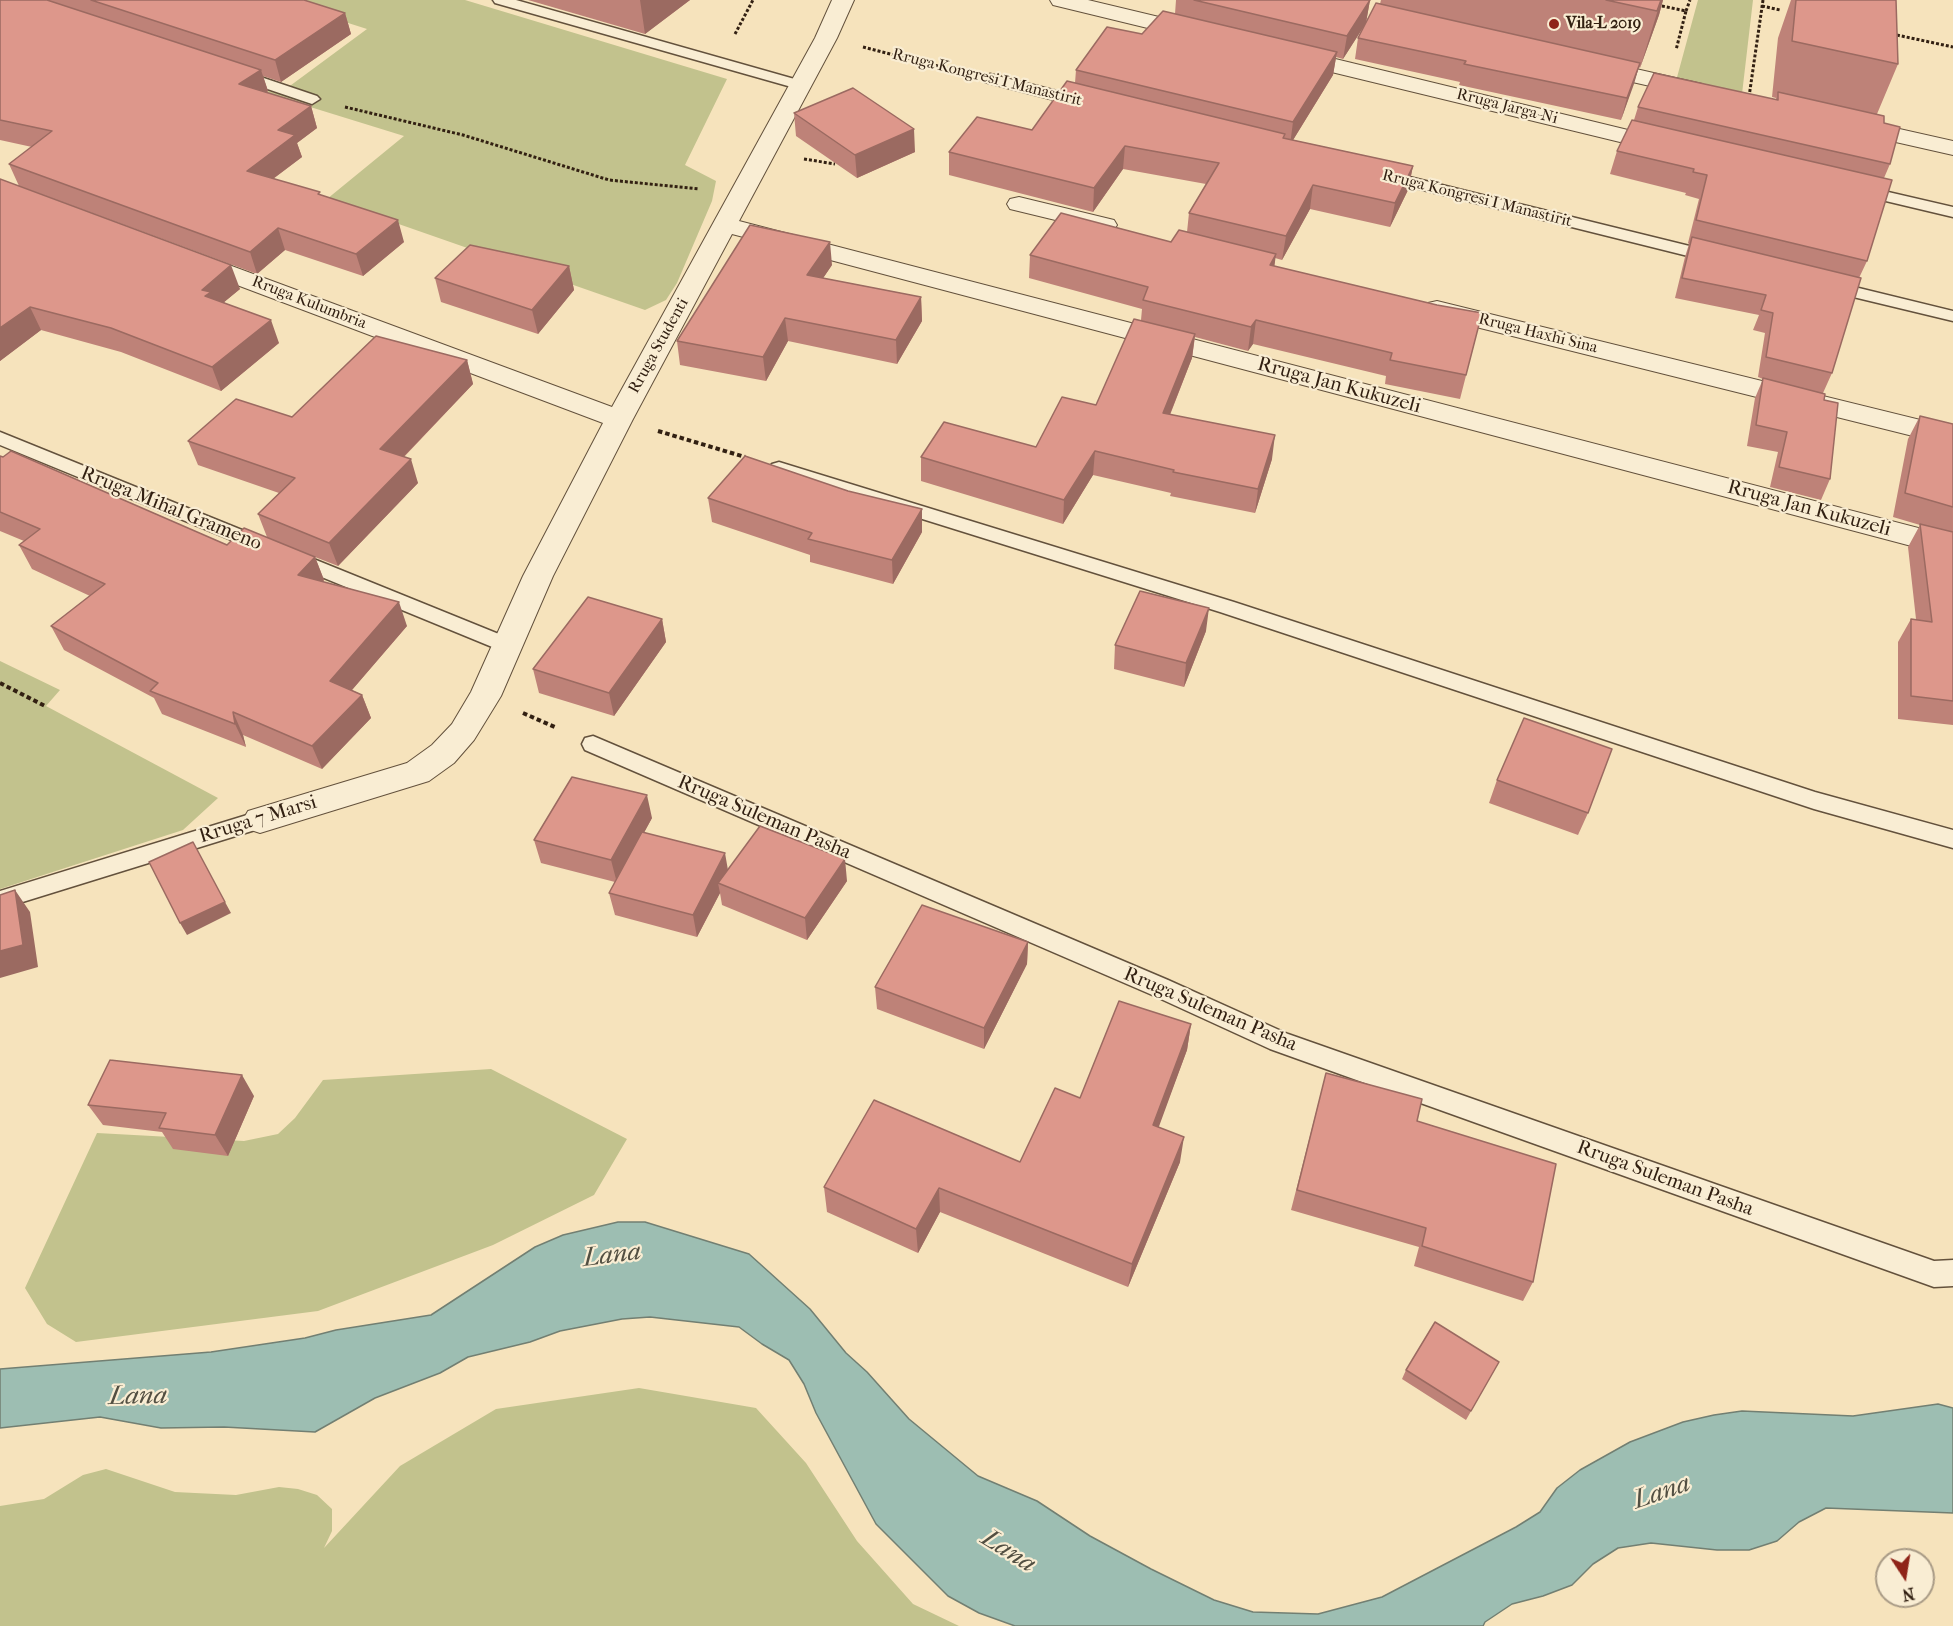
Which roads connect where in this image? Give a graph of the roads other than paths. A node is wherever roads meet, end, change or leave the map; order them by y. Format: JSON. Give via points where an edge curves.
{"nodes":[{"id":1,"x":500,"y":0,"type":"edge"},
{"id":2,"x":843,"y":0,"type":"edge"},
{"id":3,"x":1061,"y":0,"type":"edge"},
{"id":4,"x":1213,"y":36,"type":"edge"},
{"id":5,"x":1271,"y":51,"type":"edge"},
{"id":6,"x":1567,"y":60,"type":"edge"},
{"id":7,"x":222,"y":69,"type":"edge"},
{"id":8,"x":990,"y":79,"type":"road end"},
{"id":9,"x":800,"y":86,"type":"junction"},
{"id":10,"x":312,"y":99,"type":"road end"},
{"id":11,"x":1749,"y":102,"type":"edge"},
{"id":12,"x":1106,"y":108,"type":"edge"},
{"id":13,"x":1839,"y":122,"type":"edge"},
{"id":14,"x":1626,"y":136,"type":"edge"},
{"id":15,"x":1953,"y":148,"type":"edge"},
{"id":16,"x":1361,"y":171,"type":"edge"},
{"id":17,"x":1838,"y":185,"type":"edge"},
{"id":18,"x":1019,"y":204,"type":"dead end"},
{"id":19,"x":1953,"y":212,"type":"edge"},
{"id":20,"x":725,"y":225,"type":"junction"},
{"id":21,"x":1123,"y":230,"type":"edge"},
{"id":22,"x":166,"y":250,"type":"edge"},
{"id":23,"x":1732,"y":262,"type":"edge"},
{"id":24,"x":1814,"y":282,"type":"edge"},
{"id":25,"x":1411,"y":302,"type":"edge"},
{"id":26,"x":1953,"y":316,"type":"edge"},
{"id":27,"x":619,"y":419,"type":"junction"},
{"id":28,"x":1953,"y":437,"type":"edge"},
{"id":29,"x":0,"y":438,"type":"edge"},
{"id":30,"x":766,"y":464,"type":"edge"},
{"id":31,"x":1953,"y":547,"type":"edge"},
{"id":32,"x":509,"y":646,"type":"junction"},
{"id":33,"x":485,"y":696,"type":"joint"},
{"id":34,"x":593,"y":744,"type":"road end"},
{"id":35,"x":260,"y":820,"type":"joint"},
{"id":36,"x":1953,"y":839,"type":"edge"},
{"id":37,"x":0,"y":900,"type":"edge"},
{"id":38,"x":1953,"y":1273,"type":"edge"}],
"edges":[{"from":1,"to":9,"type":"lane"},
{"from":2,"to":9,"type":"street","name":"Rruga Studenti"},
{"from":3,"to":4,"type":"street"},
{"from":5,"to":14,"type":"street","name":"Rruga Jarga-Ni"},
{"from":6,"to":11,"type":"street"},
{"from":7,"to":10,"type":"lane"},
{"from":8,"to":12,"type":"lane","name":"Rruga Kongresi I Manastirit"},
{"from":9,"to":20,"type":"street","name":"Rruga Studenti"},
{"from":13,"to":15,"type":"street"},
{"from":16,"to":23,"type":"lane","name":"Rruga Kongresi I Manastirit"},
{"from":17,"to":19,"type":"lane"},
{"from":18,"to":21,"type":"street"},
{"from":20,"to":27,"type":"street","name":"Rruga Studenti"},
{"from":20,"to":31,"type":"street","name":"Rruga Jan Kukuzeli"},
{"from":22,"to":27,"type":"street","name":"Rruga Kulumbria"},
{"from":24,"to":26,"type":"lane"},
{"from":25,"to":28,"type":"street","name":"Rruga Haxhi Sina"},
{"from":27,"to":32,"type":"street","name":"Rruga Studenti","via":[[538,576]]},
{"from":29,"to":32,"type":"lane","name":"Rruga Mihal Grameno"},
{"from":30,"to":36,"type":"lane","via":[[1260,618],[1814,800]]},
{"from":32,"to":33,"type":"street","name":"Rruga Studenti"},
{"from":33,"to":35,"type":"street","name":"Rruga 7 Marsi","via":[[444,754],[418,772]]},
{"from":34,"to":38,"type":"lane","name":"Rruga Suleman Pasha","via":[[1279,1042],[1934,1274]]},
{"from":35,"to":37,"type":"lane","name":"Rruga 7 Marsi"}]}
